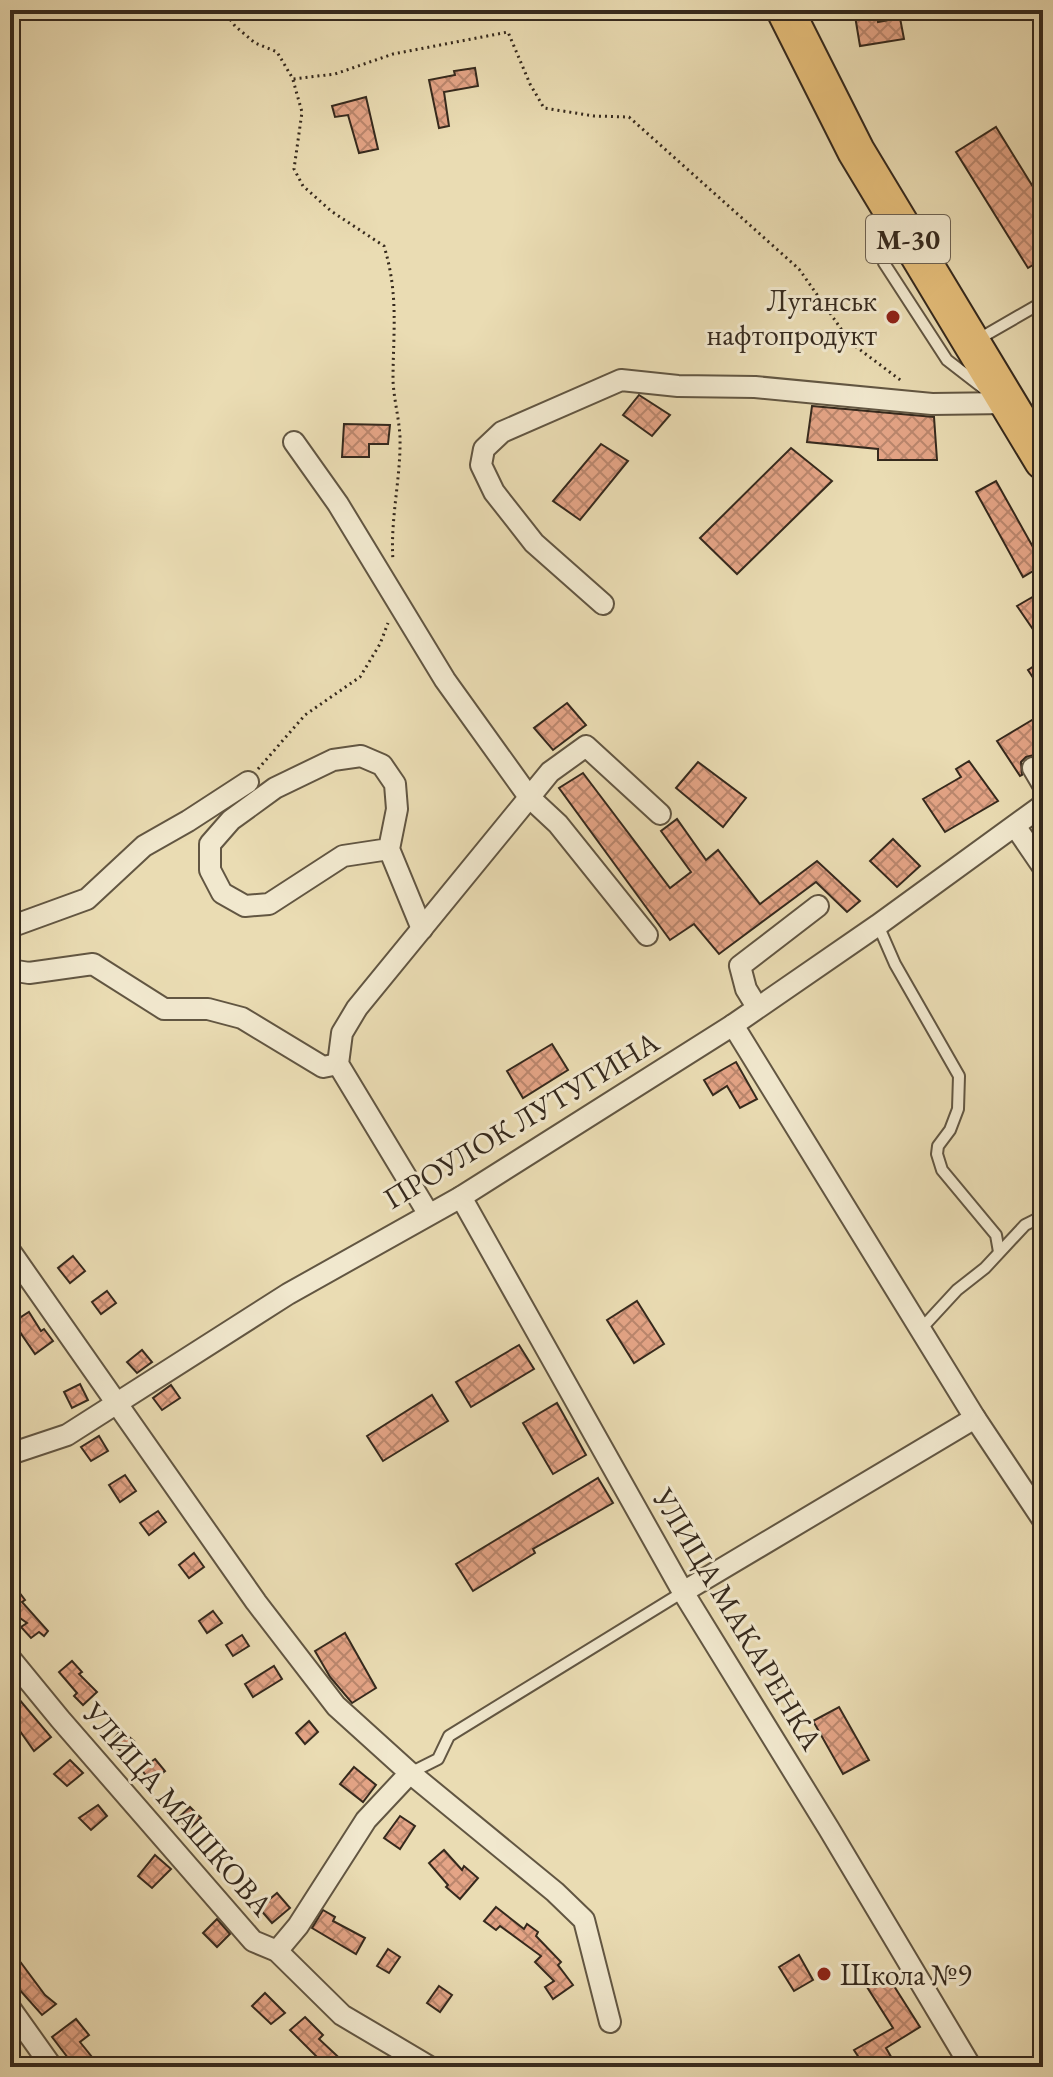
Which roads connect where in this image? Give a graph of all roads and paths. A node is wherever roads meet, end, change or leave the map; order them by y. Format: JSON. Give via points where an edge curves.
{"nodes":[{"id":1,"x":223,"y":10,"type":"edge"},
{"id":2,"x":785,"y":10,"type":"edge"},
{"id":3,"x":293,"y":79,"type":"junction"},
{"id":4,"x":893,"y":215,"type":"junction"},
{"id":5,"x":1043,"y":302,"type":"edge"},
{"id":6,"x":972,"y":343,"type":"junction"},
{"id":7,"x":1008,"y":403,"type":"junction"},
{"id":8,"x":932,"y":404,"type":"junction"},
{"id":9,"x":294,"y":442,"type":"dead end"},
{"id":10,"x":1043,"y":461,"type":"edge"},
{"id":11,"x":397,"y":601,"type":"junction"},
{"id":12,"x":603,"y":604,"type":"dead end"},
{"id":13,"x":248,"y":782,"type":"joint"},
{"id":14,"x":529,"y":797,"type":"junction"},
{"id":15,"x":1043,"y":805,"type":"edge"},
{"id":16,"x":660,"y":814,"type":"dead end"},
{"id":17,"x":1015,"y":826,"type":"junction"},
{"id":18,"x":389,"y":849,"type":"junction"},
{"id":19,"x":1043,"y":867,"type":"edge"},
{"id":20,"x":818,"y":906,"type":"dead end"},
{"id":21,"x":878,"y":925,"type":"junction"},
{"id":22,"x":10,"y":927,"type":"edge"},
{"id":23,"x":422,"y":929,"type":"junction"},
{"id":24,"x":647,"y":935,"type":"dead end"},
{"id":25,"x":10,"y":970,"type":"edge"},
{"id":26,"x":757,"y":1007,"type":"junction"},
{"id":27,"x":733,"y":1025,"type":"junction"},
{"id":28,"x":338,"y":1064,"type":"junction"},
{"id":29,"x":461,"y":1197,"type":"junction"},
{"id":30,"x":428,"y":1213,"type":"junction"},
{"id":31,"x":1043,"y":1216,"type":"edge"},
{"id":32,"x":10,"y":1251,"type":"edge"},
{"id":33,"x":999,"y":1252,"type":"junction"},
{"id":34,"x":921,"y":1329,"type":"junction"},
{"id":35,"x":117,"y":1405,"type":"junction"},
{"id":36,"x":975,"y":1418,"type":"junction"},
{"id":37,"x":10,"y":1454,"type":"edge"},
{"id":38,"x":1043,"y":1520,"type":"edge"},
{"id":39,"x":683,"y":1592,"type":"junction"},
{"id":40,"x":10,"y":1658,"type":"edge"},
{"id":41,"x":410,"y":1773,"type":"junction"},
{"id":42,"x":277,"y":1951,"type":"junction"},
{"id":43,"x":10,"y":2008,"type":"edge"},
{"id":44,"x":610,"y":2022,"type":"dead end"},
{"id":45,"x":52,"y":2067,"type":"edge"},
{"id":46,"x":430,"y":2067,"type":"edge"},
{"id":47,"x":971,"y":2067,"type":"edge"}],
"edges":[{"from":1,"to":3,"type":"path","via":[[255,43],[277,52]]},
{"from":2,"to":4,"type":"highway","number":"М-30"},
{"from":3,"to":8,"type":"path","via":[[335,74],[393,54],[508,32],[544,108],[629,117],[799,269],[851,343]]},
{"from":3,"to":11,"type":"path","via":[[302,112],[294,169],[303,186],[331,211],[384,246],[393,275],[393,384],[400,437],[392,543]]},
{"from":4,"to":6,"type":"highway","number":"М-30"},
{"from":4,"to":7,"type":"lane","via":[[880,234],[884,263],[947,360]]},
{"from":5,"to":6,"type":"lane"},
{"from":6,"to":7,"type":"highway","number":"М-30"},
{"from":7,"to":8,"type":"street"},
{"from":7,"to":10,"type":"highway","number":"М-30"},
{"from":8,"to":12,"type":"street","via":[[621,380],[502,432],[484,449],[481,465],[494,492],[534,543]]},
{"from":9,"to":11,"type":"street"},
{"from":11,"to":13,"type":"path","via":[[360,677],[305,715]]},
{"from":11,"to":14,"type":"street","via":[[445,680]]},
{"from":13,"to":22,"type":"street","via":[[144,846],[87,899]]},
{"from":14,"to":16,"type":"street","via":[[550,772],[586,746]]},
{"from":14,"to":23,"type":"street"},
{"from":14,"to":24,"type":"street","via":[[558,824]]},
{"from":15,"to":17,"type":"street","name":"ПРОУЛОК ЛУТУГИНА"},
{"from":17,"to":19,"type":"street"},
{"from":17,"to":21,"type":"street","name":"ПРОУЛОК ЛУТУГИНА"},
{"from":18,"to":18,"type":"street","via":[[343,856],[269,904],[245,906],[222,893],[210,870],[210,844],[231,820],[275,788],[333,760],[361,756],[382,765],[395,784],[397,809]]},
{"from":18,"to":23,"type":"street"},
{"from":20,"to":26,"type":"street","via":[[740,966]]},
{"from":21,"to":26,"type":"street","name":"ПРОУЛОК ЛУТУГИНА"},
{"from":21,"to":33,"type":"lane","via":[[959,1076],[958,1109],[938,1146],[942,1170],[996,1235]]},
{"from":23,"to":28,"type":"street","via":[[357,1008],[342,1033]]},
{"from":25,"to":28,"type":"street","via":[[29,973],[93,964],[164,1009],[208,1009],[242,1018],[323,1067]]},
{"from":26,"to":27,"type":"street","name":"ПРОУЛОК ЛУТУГИНА"},
{"from":27,"to":29,"type":"street","name":"ПРОУЛОК ЛУТУГИНА"},
{"from":27,"to":34,"type":"street"},
{"from":28,"to":30,"type":"street"},
{"from":29,"to":30,"type":"street","name":"ПРОУЛОК ЛУТУГИНА"},
{"from":29,"to":39,"type":"street","name":"УЛИЦА МАКАРЕНКА"},
{"from":30,"to":35,"type":"street","name":"ПРОУЛОК ЛУТУГИНА","via":[[288,1294]]},
{"from":31,"to":33,"type":"lane","via":[[1025,1225]]},
{"from":32,"to":35,"type":"street"},
{"from":33,"to":34,"type":"lane"},
{"from":34,"to":36,"type":"street"},
{"from":35,"to":37,"type":"street","name":"ПРОУЛОК ЛУТУГИНА","via":[[67,1435]]},
{"from":35,"to":41,"type":"street","via":[[336,1706]]},
{"from":36,"to":38,"type":"street"},
{"from":36,"to":39,"type":"street"},
{"from":39,"to":41,"type":"lane","via":[[449,1736],[438,1759]]},
{"from":39,"to":47,"type":"street","name":"УЛИЦА МАКАРЕНКА"},
{"from":40,"to":42,"type":"street","name":"УЛИЦА МАШКОВА","via":[[253,1941]]},
{"from":41,"to":42,"type":"street","via":[[366,1820]]},
{"from":41,"to":44,"type":"street","via":[[584,1920]]},
{"from":42,"to":46,"type":"street","name":"УЛИЦА МАШКОВА","via":[[342,2015]]},
{"from":43,"to":45,"type":"street"}]}
